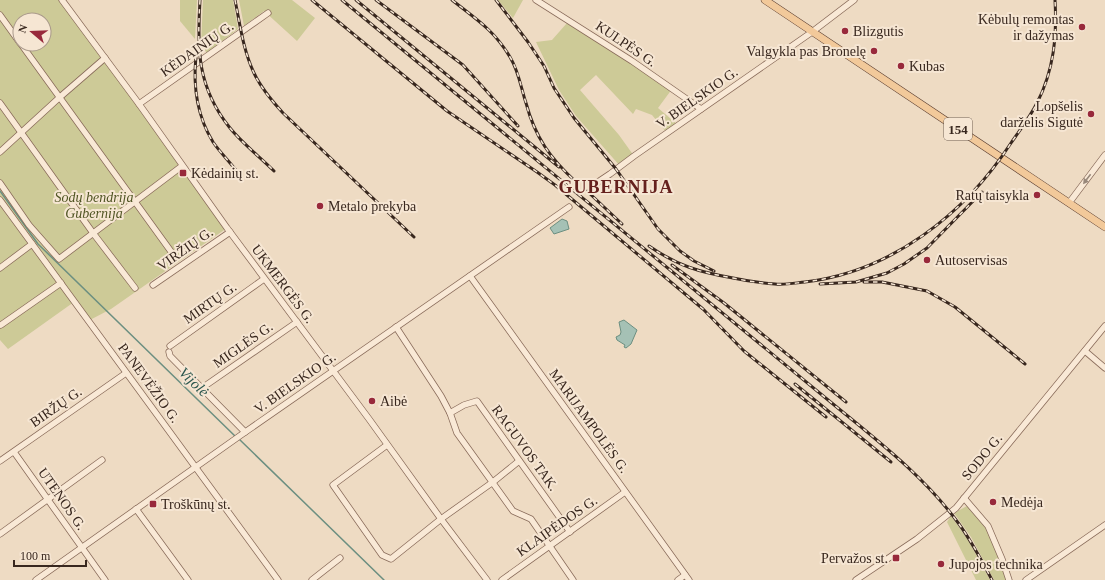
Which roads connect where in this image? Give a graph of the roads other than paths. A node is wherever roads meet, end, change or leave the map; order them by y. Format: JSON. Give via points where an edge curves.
{"nodes":[{"id":1,"x":62,"y":0,"type":"edge"},
{"id":2,"x":536,"y":0,"type":"edge"},
{"id":3,"x":765,"y":0,"type":"edge"},
{"id":4,"x":854,"y":0,"type":"edge"},
{"id":5,"x":268,"y":13,"type":"dead end"},
{"id":6,"x":0,"y":15,"type":"edge"},
{"id":7,"x":12,"y":32,"type":"edge"},
{"id":8,"x":812,"y":32,"type":"junction"},
{"id":9,"x":27,"y":52,"type":"edge"},
{"id":10,"x":106,"y":58,"type":"junction"},
{"id":11,"x":60,"y":98,"type":"junction"},
{"id":12,"x":0,"y":103,"type":"edge"},
{"id":13,"x":139,"y":104,"type":"junction"},
{"id":14,"x":701,"y":109,"type":"junction"},
{"id":15,"x":22,"y":133,"type":"junction"},
{"id":16,"x":0,"y":152,"type":"edge"},
{"id":17,"x":1105,"y":155,"type":"edge"},
{"id":18,"x":182,"y":166,"type":"junction"},
{"id":19,"x":0,"y":183,"type":"edge"},
{"id":20,"x":592,"y":186,"type":"dead end"},
{"id":21,"x":0,"y":200,"type":"edge"},
{"id":22,"x":136,"y":202,"type":"junction"},
{"id":23,"x":1069,"y":203,"type":"junction"},
{"id":24,"x":569,"y":207,"type":"dead end"},
{"id":25,"x":2,"y":208,"type":"edge"},
{"id":26,"x":1105,"y":227,"type":"edge"},
{"id":27,"x":230,"y":232,"type":"junction"},
{"id":28,"x":93,"y":233,"type":"junction"},
{"id":29,"x":32,"y":244,"type":"junction"},
{"id":30,"x":176,"y":257,"type":"dead end"},
{"id":31,"x":0,"y":268,"type":"edge"},
{"id":32,"x":470,"y":276,"type":"junction"},
{"id":33,"x":264,"y":279,"type":"junction"},
{"id":34,"x":61,"y":284,"type":"junction"},
{"id":35,"x":153,"y":286,"type":"dead end"},
{"id":36,"x":135,"y":288,"type":"dead end"},
{"id":37,"x":297,"y":322,"type":"junction"},
{"id":38,"x":1,"y":325,"type":"dead end"},
{"id":39,"x":1105,"y":326,"type":"edge"},
{"id":40,"x":396,"y":327,"type":"junction"},
{"id":41,"x":1085,"y":351,"type":"junction"},
{"id":42,"x":1105,"y":368,"type":"edge"},
{"id":43,"x":333,"y":371,"type":"junction"},
{"id":44,"x":126,"y":373,"type":"junction"},
{"id":45,"x":202,"y":388,"type":"junction"},
{"id":46,"x":450,"y":413,"type":"junction"},
{"id":47,"x":240,"y":436,"type":"junction"},
{"id":48,"x":387,"y":445,"type":"junction"},
{"id":49,"x":14,"y":452,"type":"junction"},
{"id":50,"x":0,"y":460,"type":"edge"},
{"id":51,"x":102,"y":460,"type":"dead end"},
{"id":52,"x":519,"y":461,"type":"junction"},
{"id":53,"x":195,"y":468,"type":"junction"},
{"id":54,"x":493,"y":482,"type":"junction"},
{"id":55,"x":626,"y":492,"type":"junction"},
{"id":56,"x":964,"y":498,"type":"junction"},
{"id":57,"x":49,"y":500,"type":"junction"},
{"id":58,"x":136,"y":509,"type":"junction"},
{"id":59,"x":441,"y":519,"type":"junction"},
{"id":60,"x":1105,"y":525,"type":"edge"},
{"id":61,"x":570,"y":532,"type":"junction"},
{"id":62,"x":0,"y":534,"type":"edge"},
{"id":63,"x":550,"y":546,"type":"junction"},
{"id":64,"x":82,"y":548,"type":"junction"},
{"id":65,"x":340,"y":558,"type":"dead end"},
{"id":66,"x":687,"y":578,"type":"edge"},
{"id":67,"x":36,"y":580,"type":"edge"},
{"id":68,"x":105,"y":580,"type":"edge"},
{"id":69,"x":188,"y":580,"type":"edge"},
{"id":70,"x":278,"y":580,"type":"edge"},
{"id":71,"x":312,"y":580,"type":"edge"},
{"id":72,"x":487,"y":580,"type":"edge"},
{"id":73,"x":502,"y":580,"type":"edge"},
{"id":74,"x":574,"y":580,"type":"edge"},
{"id":75,"x":678,"y":580,"type":"edge"},
{"id":76,"x":856,"y":580,"type":"edge"},
{"id":77,"x":1009,"y":580,"type":"edge"},
{"id":78,"x":1026,"y":580,"type":"edge"}],
"edges":[{"from":1,"to":10,"type":"street","name":"UKMERGĖS G."},
{"from":2,"to":14,"type":"street","name":"KULPĖS G.","via":[[632,61]]},
{"from":3,"to":8,"type":"main road","number":"154"},
{"from":4,"to":8,"type":"street","name":"V. BIELSKIO G."},
{"from":5,"to":13,"type":"street","name":"KĖDAINIŲ G."},
{"from":6,"to":7,"type":"street"},
{"from":8,"to":14,"type":"street","name":"V. BIELSKIO G."},
{"from":8,"to":23,"type":"main road","number":"154"},
{"from":9,"to":11,"type":"street"},
{"from":10,"to":11,"type":"street"},
{"from":10,"to":13,"type":"street","name":"UKMERGĖS G."},
{"from":11,"to":15,"type":"street"},
{"from":11,"to":22,"type":"street"},
{"from":12,"to":15,"type":"street"},
{"from":13,"to":18,"type":"street","name":"UKMERGĖS G."},
{"from":14,"to":20,"type":"street","name":"V. BIELSKIO G."},
{"from":15,"to":16,"type":"street"},
{"from":15,"to":28,"type":"street"},
{"from":17,"to":23,"type":"street","one_way":true},
{"from":18,"to":22,"type":"street"},
{"from":18,"to":27,"type":"street","name":"UKMERGĖS G."},
{"from":19,"to":28,"type":"street","via":[[29,225],[59,259]]},
{"from":21,"to":25,"type":"street","name":"PANEVĖŽIO G."},
{"from":22,"to":28,"type":"street"},
{"from":22,"to":30,"type":"street"},
{"from":23,"to":26,"type":"main road","number":"154"},
{"from":24,"to":32,"type":"street","name":"V. BIELSKIO G."},
{"from":25,"to":29,"type":"street","name":"PANEVĖŽIO G."},
{"from":27,"to":33,"type":"street","name":"UKMERGĖS G."},
{"from":27,"to":35,"type":"street","name":"VIRŽIŲ G."},
{"from":28,"to":36,"type":"street"},
{"from":29,"to":31,"type":"street"},
{"from":29,"to":34,"type":"street","name":"PANEVĖŽIO G."},
{"from":32,"to":40,"type":"street","name":"V. BIELSKIO G."},
{"from":32,"to":55,"type":"street","name":"MARIJAMPOLĖS G."},
{"from":33,"to":37,"type":"street","name":"UKMERGĖS G."},
{"from":33,"to":45,"type":"street","name":"MIRTŲ G.","via":[[169,351]]},
{"from":34,"to":38,"type":"street"},
{"from":34,"to":44,"type":"street","name":"PANEVĖŽIO G."},
{"from":37,"to":43,"type":"street","name":"UKMERGĖS G."},
{"from":37,"to":45,"type":"street","name":"MIGLĖS G."},
{"from":39,"to":41,"type":"street","name":"SODO G."},
{"from":40,"to":43,"type":"street","name":"V. BIELSKIO G."},
{"from":40,"to":46,"type":"street"},
{"from":41,"to":42,"type":"street"},
{"from":41,"to":56,"type":"street","name":"SODO G."},
{"from":43,"to":47,"type":"street","name":"V. BIELSKIO G."},
{"from":43,"to":48,"type":"street","name":"UKMERGĖS G."},
{"from":44,"to":49,"type":"street","name":"BIRŽŲ G."},
{"from":44,"to":53,"type":"street","name":"PANEVĖŽIO G."},
{"from":45,"to":47,"type":"street"},
{"from":46,"to":52,"type":"street","name":"RAGUVOS TAK.","via":[[477,401]]},
{"from":46,"to":54,"type":"street","via":[[457,432]]},
{"from":47,"to":53,"type":"street","name":"V. BIELSKIO G."},
{"from":48,"to":59,"type":"street","name":"UKMERGĖS G."},
{"from":48,"to":59,"type":"street","via":[[333,486],[372,542],[382,555],[391,559]]},
{"from":49,"to":50,"type":"street","name":"BIRŽŲ G."},
{"from":49,"to":57,"type":"street","name":"UTENOS G."},
{"from":51,"to":57,"type":"street"},
{"from":52,"to":54,"type":"street"},
{"from":52,"to":61,"type":"street","name":"RAGUVOS TAK."},
{"from":53,"to":58,"type":"street","name":"V. BIELSKIO G."},
{"from":53,"to":70,"type":"street","name":"PANEVĖŽIO G."},
{"from":54,"to":59,"type":"street"},
{"from":54,"to":63,"type":"street","via":[[513,511],[531,519]]},
{"from":55,"to":61,"type":"street","name":"KLAIPĖDOS G."},
{"from":55,"to":66,"type":"street","name":"MARIJAMPOLĖS G."},
{"from":56,"to":76,"type":"street","name":"SODO G.","via":[[956,508],[932,527]]},
{"from":56,"to":77,"type":"street","via":[[988,526]]},
{"from":57,"to":62,"type":"street"},
{"from":57,"to":64,"type":"street","name":"UTENOS G."},
{"from":58,"to":64,"type":"street","name":"V. BIELSKIO G."},
{"from":58,"to":69,"type":"street"},
{"from":59,"to":72,"type":"street","name":"UKMERGĖS G."},
{"from":60,"to":78,"type":"street"},
{"from":61,"to":63,"type":"street","name":"KLAIPĖDOS G."},
{"from":63,"to":73,"type":"street","name":"KLAIPĖDOS G."},
{"from":63,"to":74,"type":"street"},
{"from":64,"to":67,"type":"street","name":"V. BIELSKIO G."},
{"from":64,"to":68,"type":"street","name":"UTENOS G."},
{"from":65,"to":71,"type":"street"},
{"from":66,"to":75,"type":"street"}]}
